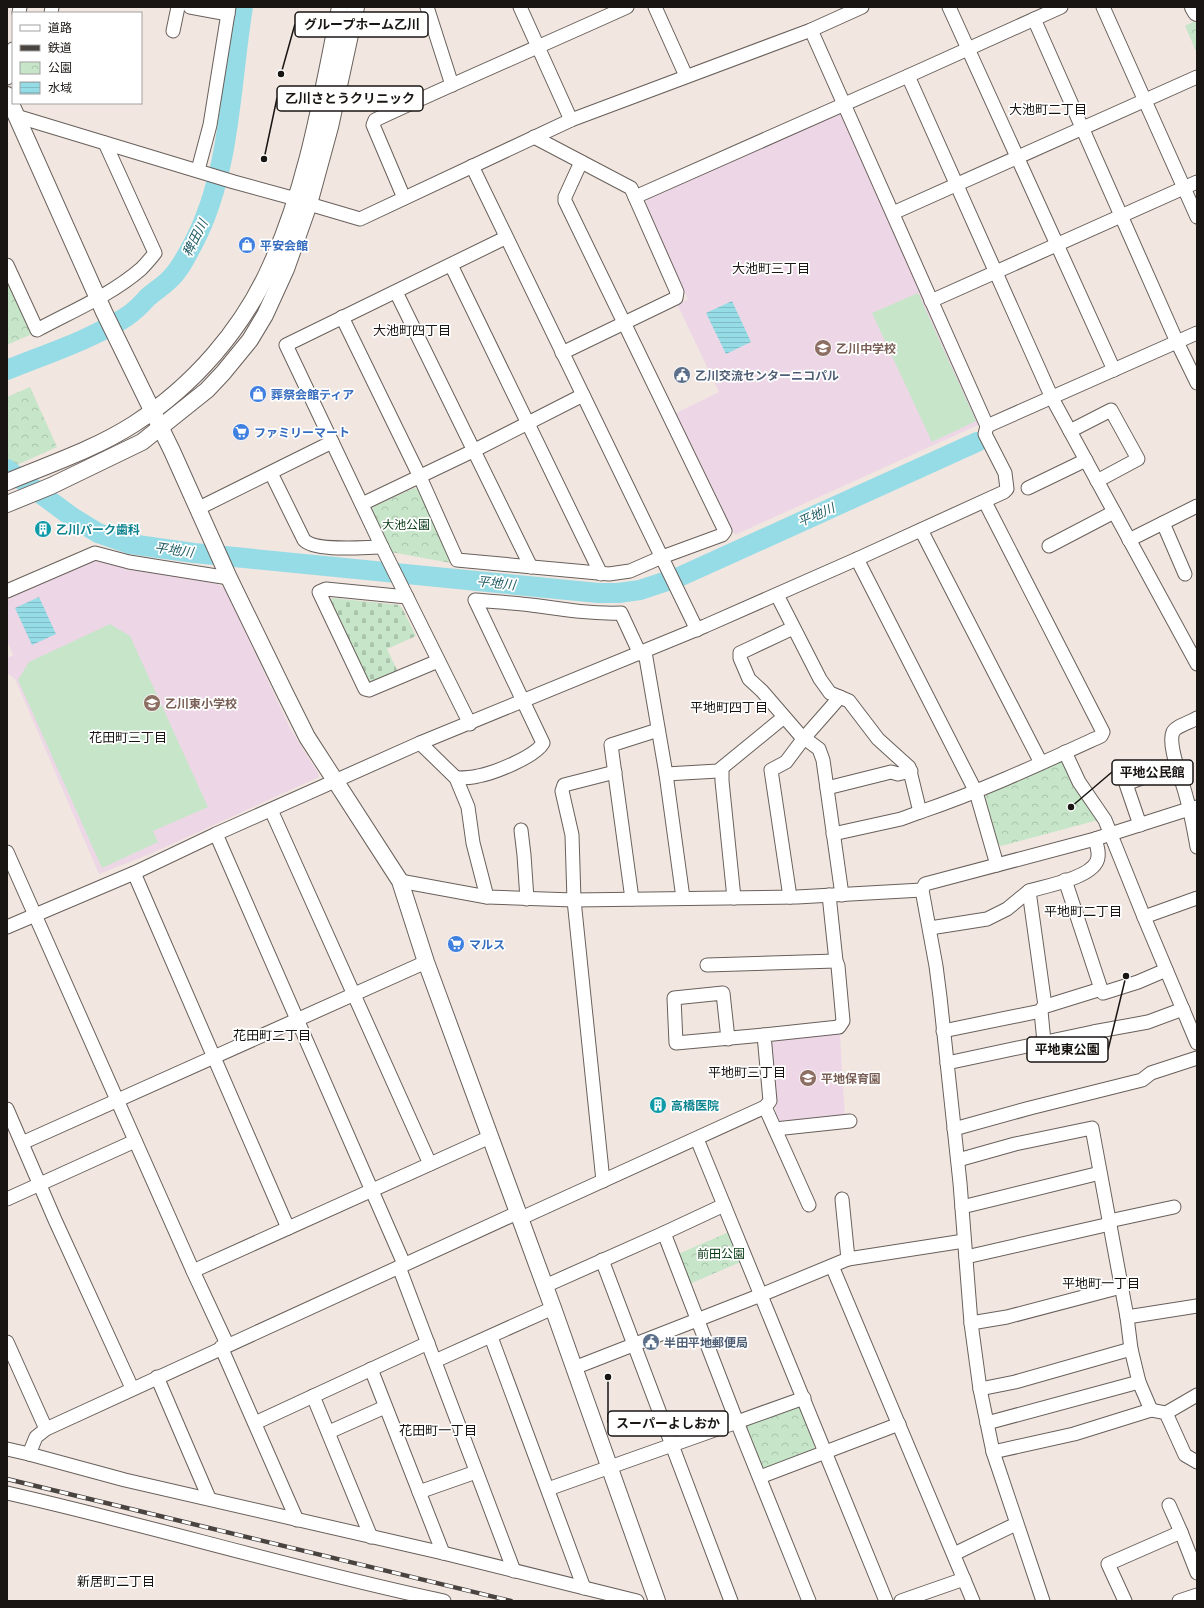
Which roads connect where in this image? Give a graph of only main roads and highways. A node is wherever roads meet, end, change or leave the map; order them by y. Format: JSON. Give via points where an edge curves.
{"nodes":[{"id":1,"x":1194,"y":7,"type":"edge"},
{"id":2,"x":1197,"y":12,"type":"edge"}],
"edges":[{"from":1,"to":2,"type":"main road"}]}
